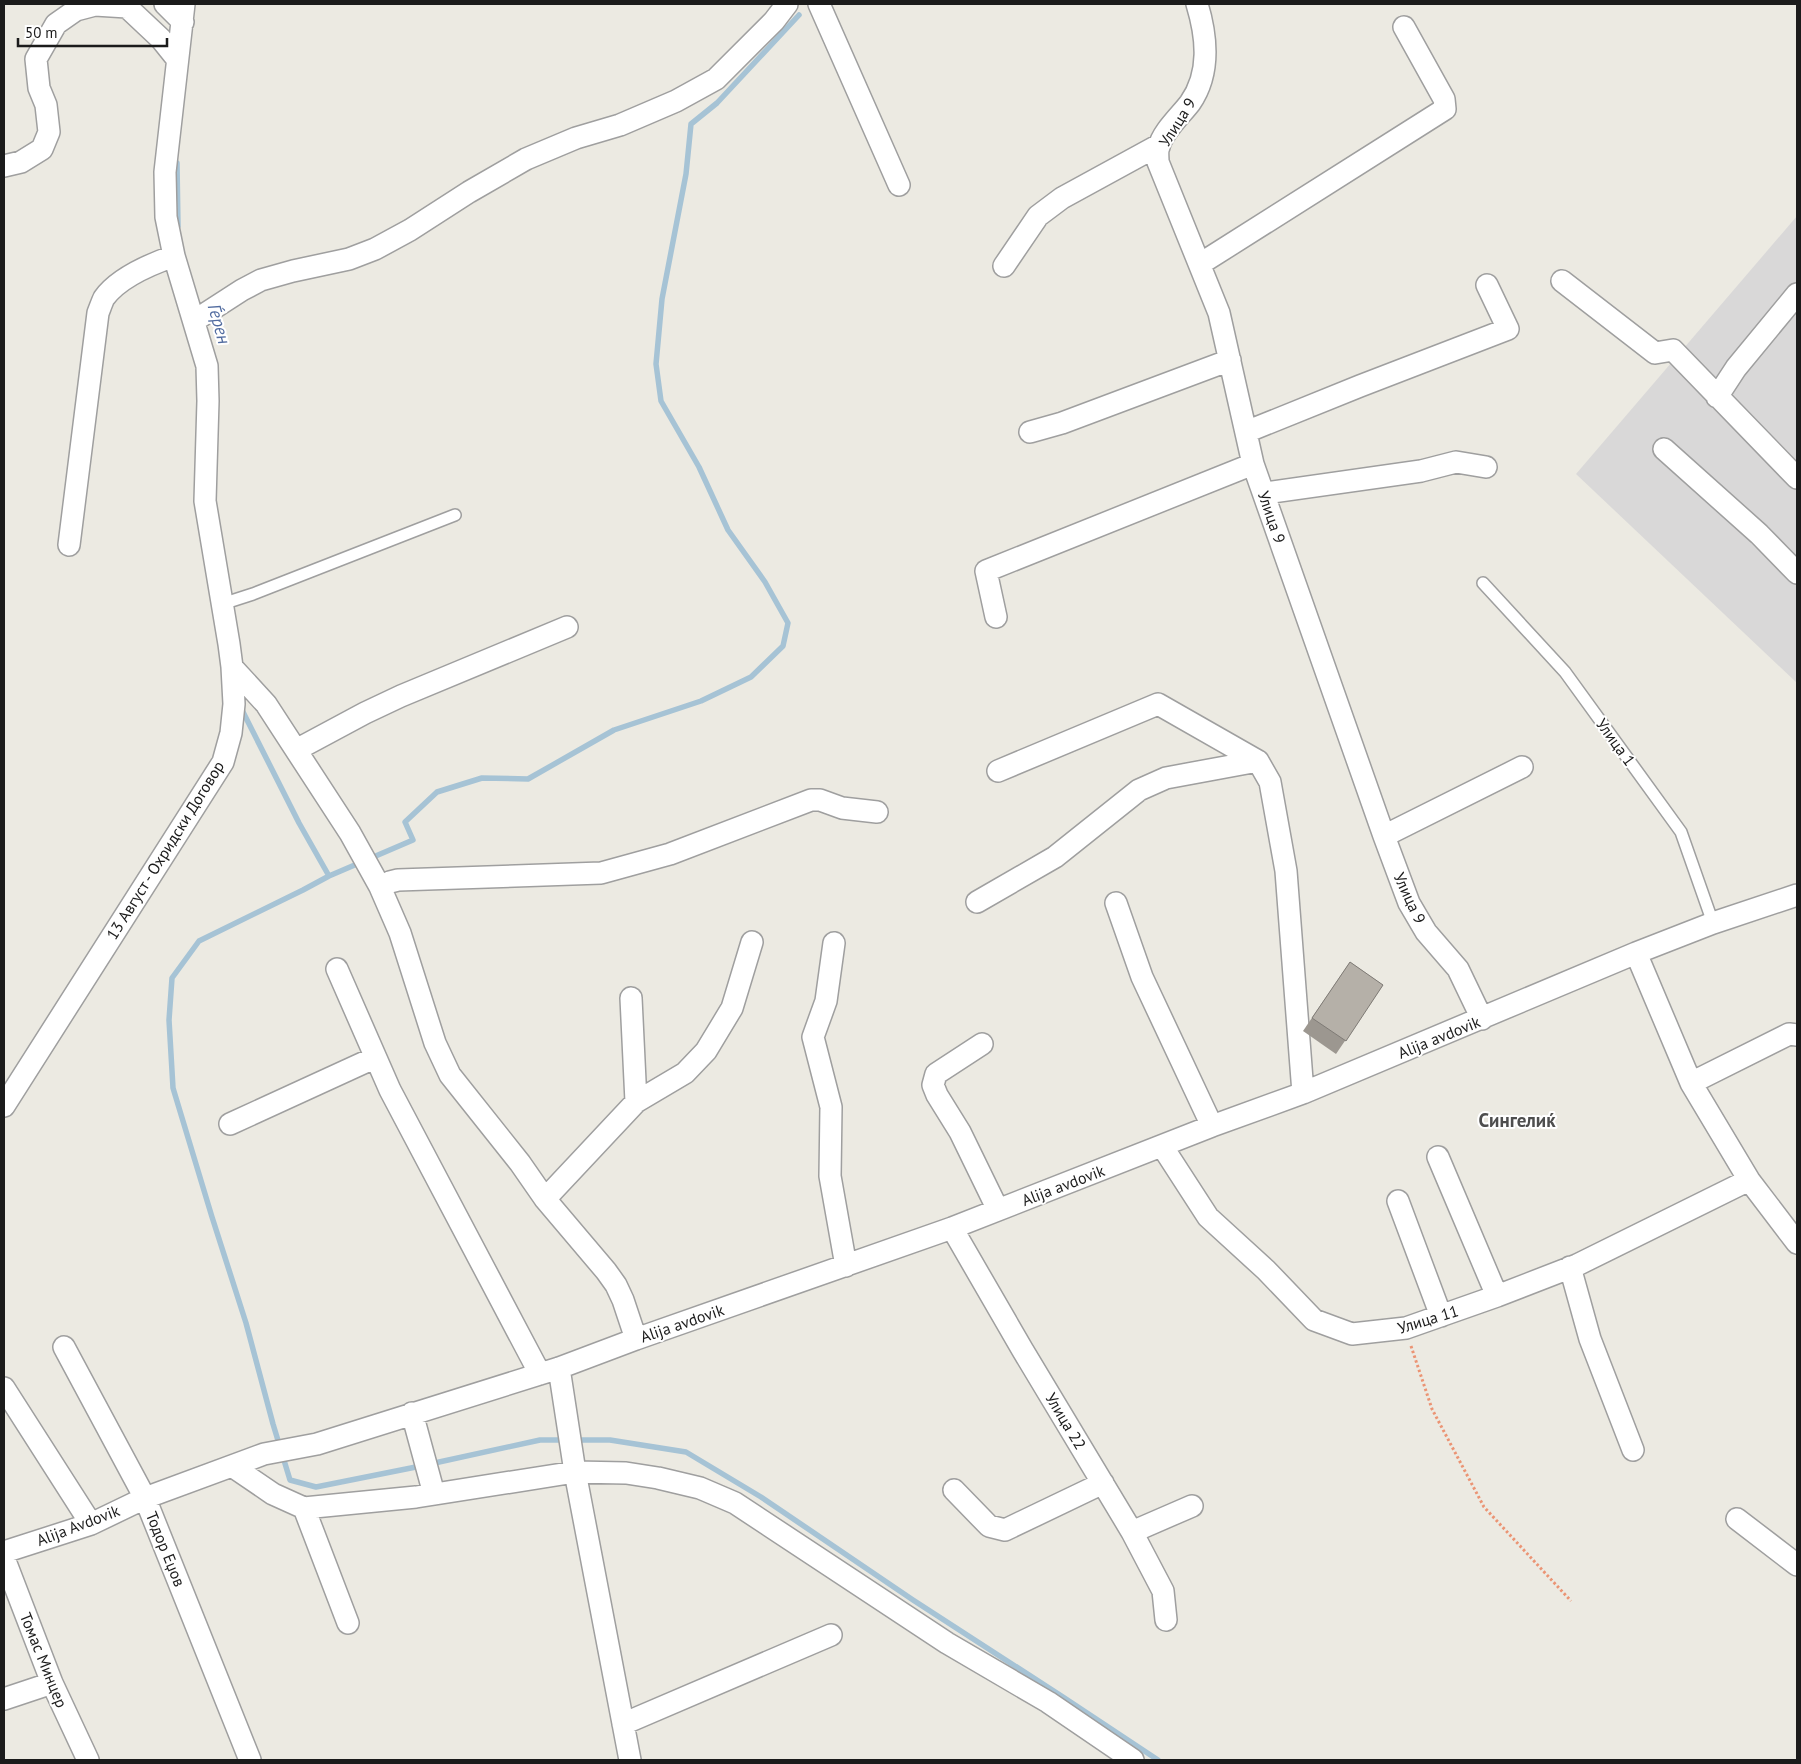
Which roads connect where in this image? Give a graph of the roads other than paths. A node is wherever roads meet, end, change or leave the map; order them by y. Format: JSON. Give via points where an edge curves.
{"nodes":[{"id":1,"x":165,"y":4,"type":"edge"},
{"id":2,"x":787,"y":4,"type":"edge"},
{"id":3,"x":819,"y":4,"type":"edge"},
{"id":4,"x":1197,"y":4,"type":"edge"},
{"id":5,"x":183,"y":13,"type":"edge"},
{"id":6,"x":1404,"y":27,"type":"dead end"},
{"id":7,"x":177,"y":59,"type":"junction"},
{"id":8,"x":1159,"y":145,"type":"junction"},
{"id":9,"x":4,"y":166,"type":"edge"},
{"id":10,"x":898,"y":185,"type":"dead end"},
{"id":11,"x":174,"y":256,"type":"junction"},
{"id":12,"x":1200,"y":264,"type":"junction"},
{"id":13,"x":1004,"y":266,"type":"dead end"},
{"id":14,"x":1562,"y":281,"type":"dead end"},
{"id":15,"x":1487,"y":285,"type":"dead end"},
{"id":16,"x":1797,"y":294,"type":"edge"},
{"id":17,"x":194,"y":321,"type":"junction"},
{"id":18,"x":1230,"y":360,"type":"junction"},
{"id":19,"x":1717,"y":397,"type":"junction"},
{"id":20,"x":1030,"y":432,"type":"dead end"},
{"id":21,"x":1246,"y":432,"type":"junction"},
{"id":22,"x":1664,"y":449,"type":"dead end"},
{"id":23,"x":1253,"y":464,"type":"junction"},
{"id":24,"x":1486,"y":467,"type":"dead end"},
{"id":25,"x":1797,"y":478,"type":"edge"},
{"id":26,"x":1264,"y":493,"type":"junction"},
{"id":27,"x":455,"y":515,"type":"dead end"},
{"id":28,"x":68,"y":545,"type":"dead end"},
{"id":29,"x":1797,"y":573,"type":"edge"},
{"id":30,"x":1483,"y":583,"type":"dead end"},
{"id":31,"x":222,"y":604,"type":"junction"},
{"id":32,"x":996,"y":617,"type":"dead end"},
{"id":33,"x":567,"y":627,"type":"dead end"},
{"id":34,"x":232,"y":667,"type":"junction"},
{"id":35,"x":296,"y":750,"type":"junction"},
{"id":36,"x":1258,"y":761,"type":"junction"},
{"id":37,"x":1522,"y":767,"type":"dead end"},
{"id":38,"x":998,"y":771,"type":"dead end"},
{"id":39,"x":877,"y":812,"type":"dead end"},
{"id":40,"x":1384,"y":836,"type":"junction"},
{"id":41,"x":376,"y":879,"type":"junction"},
{"id":42,"x":1797,"y":895,"type":"edge"},
{"id":43,"x":977,"y":902,"type":"dead end"},
{"id":44,"x":1116,"y":903,"type":"dead end"},
{"id":45,"x":1713,"y":924,"type":"junction"},
{"id":46,"x":752,"y":942,"type":"dead end"},
{"id":47,"x":834,"y":943,"type":"dead end"},
{"id":48,"x":1636,"y":953,"type":"junction"},
{"id":49,"x":337,"y":969,"type":"dead end"},
{"id":50,"x":632,"y":998,"type":"dead end"},
{"id":51,"x":1482,"y":1020,"type":"junction"},
{"id":52,"x":1797,"y":1034,"type":"edge"},
{"id":53,"x":982,"y":1044,"type":"dead end"},
{"id":54,"x":374,"y":1058,"type":"junction"},
{"id":55,"x":1690,"y":1083,"type":"junction"},
{"id":56,"x":1303,"y":1093,"type":"junction"},
{"id":57,"x":636,"y":1102,"type":"junction"},
{"id":58,"x":4,"y":1106,"type":"edge"},
{"id":59,"x":230,"y":1124,"type":"dead end"},
{"id":60,"x":1212,"y":1126,"type":"junction"},
{"id":61,"x":1162,"y":1146,"type":"junction"},
{"id":62,"x":1438,"y":1157,"type":"dead end"},
{"id":63,"x":1750,"y":1180,"type":"junction"},
{"id":64,"x":545,"y":1199,"type":"junction"},
{"id":65,"x":1398,"y":1201,"type":"dead end"},
{"id":66,"x":998,"y":1210,"type":"junction"},
{"id":67,"x":952,"y":1228,"type":"junction"},
{"id":68,"x":1797,"y":1243,"type":"edge"},
{"id":69,"x":846,"y":1266,"type":"junction"},
{"id":70,"x":1570,"y":1267,"type":"junction"},
{"id":71,"x":1497,"y":1296,"type":"junction"},
{"id":72,"x":1441,"y":1316,"type":"junction"},
{"id":73,"x":636,"y":1339,"type":"junction"},
{"id":74,"x":64,"y":1346,"type":"dead end"},
{"id":75,"x":549,"y":1371,"type":"junction"},
{"id":76,"x":4,"y":1388,"type":"edge"},
{"id":77,"x":412,"y":1413,"type":"junction"},
{"id":78,"x":1633,"y":1450,"type":"dead end"},
{"id":79,"x":264,"y":1454,"type":"joint"},
{"id":80,"x":574,"y":1463,"type":"junction"},
{"id":81,"x":232,"y":1466,"type":"junction"},
{"id":82,"x":1103,"y":1484,"type":"junction"},
{"id":83,"x":433,"y":1489,"type":"junction"},
{"id":84,"x":954,"y":1490,"type":"dead end"},
{"id":85,"x":145,"y":1498,"type":"junction"},
{"id":86,"x":1192,"y":1506,"type":"dead end"},
{"id":87,"x":304,"y":1508,"type":"junction"},
{"id":88,"x":1737,"y":1518,"type":"dead end"},
{"id":89,"x":91,"y":1524,"type":"junction"},
{"id":90,"x":1132,"y":1532,"type":"junction"},
{"id":91,"x":4,"y":1552,"type":"edge"},
{"id":92,"x":4,"y":1558,"type":"edge"},
{"id":93,"x":1797,"y":1565,"type":"edge"},
{"id":94,"x":1166,"y":1620,"type":"dead end"},
{"id":95,"x":348,"y":1622,"type":"dead end"},
{"id":96,"x":831,"y":1635,"type":"dead end"},
{"id":97,"x":52,"y":1683,"type":"junction"},
{"id":98,"x":4,"y":1699,"type":"edge"},
{"id":99,"x":623,"y":1724,"type":"junction"},
{"id":100,"x":88,"y":1760,"type":"edge"},
{"id":101,"x":250,"y":1760,"type":"edge"},
{"id":102,"x":630,"y":1760,"type":"edge"},
{"id":103,"x":1133,"y":1760,"type":"edge"}],
"edges":[{"from":1,"to":5,"type":"street"},
{"from":2,"to":17,"type":"street","via":[[716,79],[676,101],[526,159],[375,249],[349,259],[261,280]]},
{"from":3,"to":10,"type":"street"},
{"from":4,"to":8,"type":"street","name":"Улица 9","via":[[1206,48],[1203,75],[1191,102],[1170,126]]},
{"from":5,"to":7,"type":"street","name":"13 Август - Охридски Договор"},
{"from":6,"to":12,"type":"street","via":[[1444,99],[1445,110]]},
{"from":7,"to":9,"type":"street","via":[[127,7],[95,5],[76,10],[56,24],[36,59],[49,132],[42,149],[21,162]]},
{"from":7,"to":11,"type":"street","name":"13 Август - Охридски Договор","via":[[165,172],[166,217]]},
{"from":8,"to":12,"type":"street","name":"Улица 9","via":[[1158,162]]},
{"from":8,"to":13,"type":"street","via":[[1062,198],[1038,216]]},
{"from":11,"to":17,"type":"street","name":"13 Август - Охридски Договор"},
{"from":11,"to":28,"type":"street","via":[[146,266],[124,280],[104,298],[98,313]]},
{"from":12,"to":18,"type":"street","name":"Улица 9","via":[[1219,313]]},
{"from":14,"to":19,"type":"street","via":[[1655,353],[1673,350]]},
{"from":15,"to":21,"type":"street","via":[[1508,329]]},
{"from":16,"to":19,"type":"street","via":[[1736,368]]},
{"from":17,"to":31,"type":"street","name":"13 Август - Охридски Договор","via":[[207,366],[205,501]]},
{"from":18,"to":20,"type":"street"},
{"from":18,"to":21,"type":"street","name":"Улица 9"},
{"from":19,"to":25,"type":"street"},
{"from":21,"to":23,"type":"street","name":"Улица 9"},
{"from":22,"to":29,"type":"street","via":[[1759,534]]},
{"from":23,"to":26,"type":"street","name":"Улица 9"},
{"from":23,"to":32,"type":"street","via":[[986,571]]},
{"from":24,"to":26,"type":"street","via":[[1456,462],[1421,471]]},
{"from":26,"to":40,"type":"street","name":"Улица 9"},
{"from":27,"to":31,"type":"lane"},
{"from":30,"to":45,"type":"lane","name":"Улица 1","via":[[1565,672],[1681,832]]},
{"from":31,"to":34,"type":"street","name":"13 Август - Охридски Договор"},
{"from":33,"to":35,"type":"street","via":[[401,696]]},
{"from":34,"to":35,"type":"street","via":[[266,704]]},
{"from":34,"to":58,"type":"street","name":"13 Август - Охридски Договор","via":[[234,704],[223,762]]},
{"from":35,"to":41,"type":"street"},
{"from":36,"to":38,"type":"street","via":[[1158,704]]},
{"from":36,"to":43,"type":"street","via":[[1166,778],[1139,790],[1055,857]]},
{"from":36,"to":56,"type":"street","via":[[1270,782],[1286,871]]},
{"from":37,"to":40,"type":"street"},
{"from":39,"to":41,"type":"street","via":[[811,800],[670,854],[601,873],[390,882]]},
{"from":40,"to":51,"type":"street","name":"Улица 9","via":[[1409,903],[1426,932],[1458,969]]},
{"from":41,"to":64,"type":"street","via":[[400,933],[435,1043],[450,1076]]},
{"from":42,"to":45,"type":"street","name":"Alija avdovik"},
{"from":44,"to":60,"type":"street","via":[[1142,977]]},
{"from":45,"to":48,"type":"street","name":"Alija avdovik"},
{"from":46,"to":57,"type":"street","via":[[732,1008],[706,1051],[685,1073]]},
{"from":47,"to":69,"type":"street","via":[[826,1001],[813,1037],[831,1106],[830,1176]]},
{"from":48,"to":51,"type":"street","name":"Alija avdovik"},
{"from":48,"to":55,"type":"street"},
{"from":49,"to":54,"type":"street"},
{"from":50,"to":57,"type":"street"},
{"from":51,"to":56,"type":"street","name":"Alija avdovik"},
{"from":52,"to":55,"type":"street","via":[[1789,1034]]},
{"from":53,"to":66,"type":"street","via":[[936,1074],[933,1085]]},
{"from":54,"to":59,"type":"street"},
{"from":54,"to":75,"type":"street","via":[[394,1099]]},
{"from":55,"to":63,"type":"street"},
{"from":56,"to":60,"type":"street","name":"Alija avdovik"},
{"from":57,"to":64,"type":"street"},
{"from":60,"to":61,"type":"street","name":"Alija avdovik"},
{"from":61,"to":66,"type":"street","name":"Alija avdovik"},
{"from":61,"to":72,"type":"street","name":"Улица 11","via":[[1208,1217],[1314,1320],[1352,1334],[1406,1328]]},
{"from":62,"to":71,"type":"street"},
{"from":63,"to":68,"type":"street"},
{"from":63,"to":70,"type":"street","name":"Улица 11"},
{"from":64,"to":73,"type":"street","via":[[616,1285]]},
{"from":65,"to":72,"type":"street"},
{"from":66,"to":67,"type":"street","name":"Alija avdovik"},
{"from":67,"to":69,"type":"street","name":"Alija avdovik"},
{"from":67,"to":82,"type":"street","name":"Улица 22"},
{"from":69,"to":73,"type":"street","name":"Alija avdovik"},
{"from":70,"to":71,"type":"street","name":"Улица 11"},
{"from":70,"to":78,"type":"street","via":[[1590,1339]]},
{"from":71,"to":72,"type":"street","name":"Улица 11"},
{"from":73,"to":75,"type":"street","name":"Alija avdovik"},
{"from":74,"to":85,"type":"street","name":"Тодор Еџов"},
{"from":75,"to":77,"type":"street","name":"Alija avdovik"},
{"from":75,"to":80,"type":"street","via":[[565,1414]]},
{"from":76,"to":89,"type":"street"},
{"from":77,"to":79,"type":"street","name":"Alija avdovik","via":[[316,1444]]},
{"from":77,"to":83,"type":"street"},
{"from":79,"to":81,"type":"street","name":"Alija Avdovik"},
{"from":80,"to":83,"type":"street"},
{"from":80,"to":99,"type":"street"},
{"from":80,"to":103,"type":"street","via":[[700,1488],[735,1503],[947,1642],[1048,1702]]},
{"from":81,"to":85,"type":"street","name":"Alija Avdovik"},
{"from":81,"to":87,"type":"street","via":[[273,1494]]},
{"from":82,"to":84,"type":"street","via":[[1005,1530],[989,1526]]},
{"from":82,"to":90,"type":"street","name":"Улица 22"},
{"from":83,"to":87,"type":"street"},
{"from":85,"to":89,"type":"street","name":"Alija Avdovik"},
{"from":85,"to":101,"type":"street","name":"Тодор Еџов"},
{"from":86,"to":90,"type":"street"},
{"from":87,"to":95,"type":"street"},
{"from":88,"to":93,"type":"street"},
{"from":89,"to":91,"type":"street","name":"Alija Avdovik"},
{"from":90,"to":94,"type":"street","name":"Улица 22","via":[[1163,1591]]},
{"from":92,"to":97,"type":"street","name":"Томас Минцер"},
{"from":96,"to":99,"type":"street"},
{"from":97,"to":98,"type":"street"},
{"from":97,"to":100,"type":"street","name":"Томас Минцер"},
{"from":99,"to":102,"type":"street"}]}
